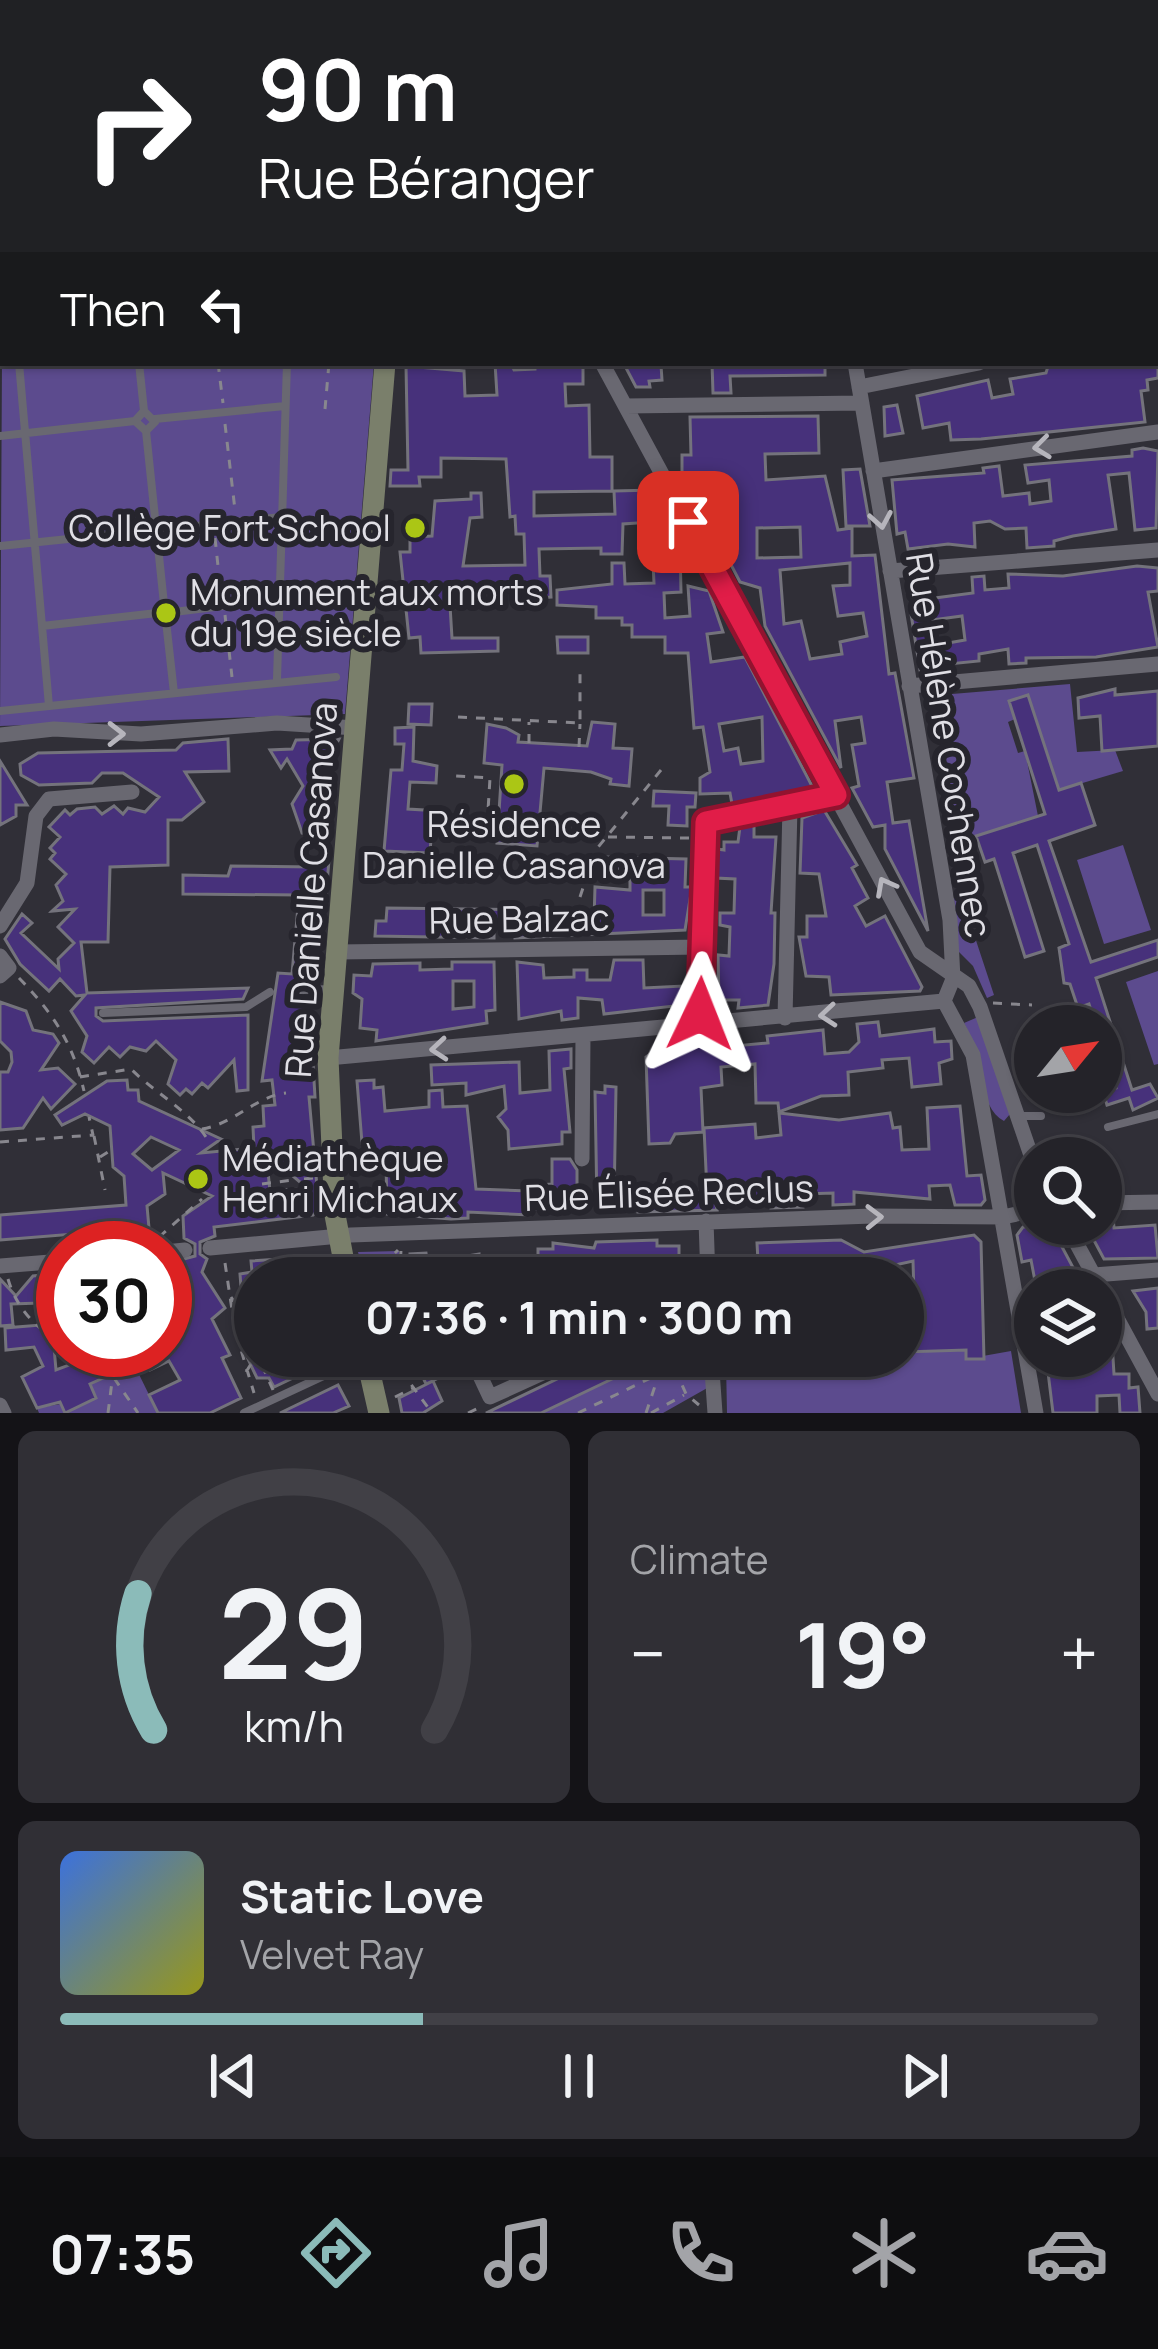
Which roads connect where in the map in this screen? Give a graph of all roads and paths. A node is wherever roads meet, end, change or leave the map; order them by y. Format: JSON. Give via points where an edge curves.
{"nodes":[{"id":1,"x":559,"y":0,"type":"edge"},
{"id":2,"x":580,"y":0,"type":"edge"},
{"id":3,"x":687,"y":0,"type":"edge"},
{"id":4,"x":699,"y":0,"type":"edge"},
{"id":5,"x":19,"y":366,"type":"edge"},
{"id":6,"x":139,"y":366,"type":"edge"},
{"id":7,"x":218,"y":366,"type":"edge"},
{"id":8,"x":286,"y":366,"type":"edge"},
{"id":9,"x":329,"y":366,"type":"edge"},
{"id":10,"x":385,"y":366,"type":"edge"},
{"id":11,"x":604,"y":366,"type":"edge"},
{"id":12,"x":856,"y":366,"type":"edge"},
{"id":13,"x":968,"y":366,"type":"edge"},
{"id":14,"x":861,"y":395,"type":"junction"},
{"id":15,"x":285,"y":406,"type":"junction"},
{"id":16,"x":626,"y":406,"type":"junction"},
{"id":17,"x":325,"y":410,"type":"dead end"},
{"id":18,"x":144,"y":411,"type":"junction"},
{"id":19,"x":224,"y":412,"type":"junction"},
{"id":20,"x":155,"y":419,"type":"junction"},
{"id":21,"x":135,"y":421,"type":"junction"},
{"id":22,"x":146,"y":431,"type":"junction"},
{"id":23,"x":1158,"y":432,"type":"edge"},
{"id":24,"x":25,"y":433,"type":"junction"},
{"id":25,"x":0,"y":436,"type":"edge"},
{"id":26,"x":873,"y":471,"type":"junction"},
{"id":27,"x":282,"y":517,"type":"junction"},
{"id":28,"x":236,"y":521,"type":"junction"},
{"id":29,"x":157,"y":530,"type":"junction"},
{"id":30,"x":34,"y":543,"type":"junction"},
{"id":31,"x":0,"y":546,"type":"edge"},
{"id":32,"x":1158,"y":550,"type":"edge"},
{"id":33,"x":890,"y":571,"type":"junction"},
{"id":34,"x":279,"y":599,"type":"junction"},
{"id":35,"x":164,"y":604,"type":"junction"},
{"id":36,"x":174,"y":612,"type":"junction"},
{"id":37,"x":157,"y":613,"type":"junction"},
{"id":38,"x":166,"y":621,"type":"junction"},
{"id":39,"x":42,"y":626,"type":"junction"},
{"id":40,"x":1158,"y":664,"type":"edge"},
{"id":41,"x":580,"y":674,"type":"dead end"},
{"id":42,"x":336,"y":676,"type":"dead end"},
{"id":43,"x":277,"y":680,"type":"junction"},
{"id":44,"x":909,"y":686,"type":"junction"},
{"id":45,"x":174,"y":693,"type":"junction"},
{"id":46,"x":49,"y":706,"type":"junction"},
{"id":47,"x":0,"y":711,"type":"edge"},
{"id":48,"x":458,"y":717,"type":"dead end"},
{"id":49,"x":529,"y":720,"type":"junction"},
{"id":50,"x":580,"y":723,"type":"junction"},
{"id":51,"x":356,"y":728,"type":"junction"},
{"id":52,"x":0,"y":735,"type":"edge"},
{"id":53,"x":529,"y":743,"type":"dead end"},
{"id":54,"x":579,"y":747,"type":"dead end"},
{"id":55,"x":661,"y":770,"type":"dead end"},
{"id":56,"x":456,"y":776,"type":"dead end"},
{"id":57,"x":490,"y":778,"type":"junction"},
{"id":58,"x":502,"y":779,"type":"dead end"},
{"id":59,"x":132,"y":793,"type":"dead end"},
{"id":60,"x":836,"y":795,"type":"junction"},
{"id":61,"x":790,"y":806,"type":"junction"},
{"id":62,"x":453,"y":827,"type":"dead end"},
{"id":63,"x":487,"y":827,"type":"junction"},
{"id":64,"x":498,"y":828,"type":"dead end"},
{"id":65,"x":704,"y":830,"type":"junction"},
{"id":66,"x":606,"y":837,"type":"junction"},
{"id":67,"x":580,"y":896,"type":"dead end"},
{"id":68,"x":0,"y":926,"type":"edge"},
{"id":69,"x":702,"y":947,"type":"junction"},
{"id":70,"x":337,"y":952,"type":"junction"},
{"id":71,"x":3,"y":967,"type":"edge"},
{"id":72,"x":953,"y":979,"type":"junction"},
{"id":73,"x":333,"y":988,"type":"junction"},
{"id":74,"x":303,"y":989,"type":"dead end"},
{"id":75,"x":270,"y":992,"type":"dead end"},
{"id":76,"x":944,"y":1001,"type":"junction"},
{"id":77,"x":991,"y":1003,"type":"dead end"},
{"id":78,"x":1032,"y":1005,"type":"dead end"},
{"id":79,"x":104,"y":1013,"type":"dead end"},
{"id":80,"x":785,"y":1018,"type":"junction"},
{"id":81,"x":700,"y":1025,"type":"junction"},
{"id":82,"x":583,"y":1036,"type":"junction"},
{"id":83,"x":328,"y":1058,"type":"junction"},
{"id":84,"x":80,"y":1077,"type":"junction"},
{"id":85,"x":84,"y":1091,"type":"dead end"},
{"id":86,"x":286,"y":1093,"type":"dead end"},
{"id":87,"x":179,"y":1109,"type":"junction"},
{"id":88,"x":1158,"y":1114,"type":"edge"},
{"id":89,"x":169,"y":1115,"type":"dead end"},
{"id":90,"x":1014,"y":1116,"type":"junction"},
{"id":91,"x":1041,"y":1116,"type":"dead end"},
{"id":92,"x":89,"y":1117,"type":"dead end"},
{"id":93,"x":987,"y":1123,"type":"junction"},
{"id":94,"x":1108,"y":1127,"type":"dead end"},
{"id":95,"x":202,"y":1129,"type":"junction"},
{"id":96,"x":93,"y":1135,"type":"junction"},
{"id":97,"x":1022,"y":1137,"type":"edge"},
{"id":98,"x":208,"y":1140,"type":"dead end"},
{"id":99,"x":0,"y":1142,"type":"edge"},
{"id":100,"x":1014,"y":1146,"type":"edge"},
{"id":101,"x":111,"y":1150,"type":"dead end"},
{"id":102,"x":98,"y":1158,"type":"junction"},
{"id":103,"x":582,"y":1159,"type":"dead end"},
{"id":104,"x":313,"y":1178,"type":"dead end"},
{"id":105,"x":304,"y":1179,"type":"dead end"},
{"id":106,"x":292,"y":1180,"type":"dead end"},
{"id":107,"x":262,"y":1184,"type":"dead end"},
{"id":108,"x":105,"y":1190,"type":"dead end"},
{"id":109,"x":202,"y":1199,"type":"dead end"},
{"id":110,"x":1158,"y":1202,"type":"edge"},
{"id":111,"x":1122,"y":1203,"type":"edge"},
{"id":112,"x":1014,"y":1215,"type":"edge"},
{"id":113,"x":1004,"y":1217,"type":"junction"},
{"id":114,"x":172,"y":1221,"type":"edge"},
{"id":115,"x":706,"y":1222,"type":"junction"},
{"id":116,"x":337,"y":1235,"type":"junction"},
{"id":117,"x":216,"y":1247,"type":"joint"},
{"id":118,"x":342,"y":1257,"type":"edge"},
{"id":119,"x":707,"y":1257,"type":"edge"},
{"id":120,"x":36,"y":1263,"type":"edge"},
{"id":121,"x":2,"y":1266,"type":"edge"},
{"id":122,"x":1158,"y":1270,"type":"edge"},
{"id":123,"x":1122,"y":1273,"type":"edge"},
{"id":124,"x":230,"y":1296,"type":"junction"},
{"id":125,"x":234,"y":1302,"type":"edge"},
{"id":126,"x":234,"y":1317,"type":"edge"},
{"id":127,"x":36,"y":1324,"type":"edge"},
{"id":128,"x":1122,"y":1327,"type":"edge"},
{"id":129,"x":112,"y":1377,"type":"joint"},
{"id":130,"x":247,"y":1377,"type":"edge"},
{"id":131,"x":267,"y":1377,"type":"edge"},
{"id":132,"x":321,"y":1377,"type":"edge"},
{"id":133,"x":371,"y":1377,"type":"edge"},
{"id":134,"x":405,"y":1377,"type":"edge"},
{"id":135,"x":481,"y":1377,"type":"edge"},
{"id":136,"x":533,"y":1377,"type":"edge"},
{"id":137,"x":653,"y":1377,"type":"edge"},
{"id":138,"x":658,"y":1377,"type":"edge"},
{"id":139,"x":678,"y":1377,"type":"edge"},
{"id":140,"x":711,"y":1377,"type":"edge"},
{"id":141,"x":270,"y":1383,"type":"dead end"},
{"id":142,"x":413,"y":1388,"type":"junction"},
{"id":143,"x":686,"y":1394,"type":"junction"},
{"id":144,"x":1158,"y":1394,"type":"edge"},
{"id":145,"x":261,"y":1405,"type":"junction"},
{"id":146,"x":378,"y":1409,"type":"edge"},
{"id":147,"x":108,"y":1413,"type":"edge"},
{"id":148,"x":138,"y":1413,"type":"edge"},
{"id":149,"x":244,"y":1413,"type":"edge"},
{"id":150,"x":433,"y":1413,"type":"edge"},
{"id":151,"x":578,"y":1413,"type":"edge"},
{"id":152,"x":648,"y":1413,"type":"edge"},
{"id":153,"x":712,"y":1413,"type":"edge"},
{"id":154,"x":1036,"y":1413,"type":"edge"}],
"edges":[{"from":1,"to":2,"type":"lane"},
{"from":3,"to":4,"type":"lane"},
{"from":5,"to":24,"type":"lane"},
{"from":6,"to":18,"type":"lane"},
{"from":7,"to":19,"type":"path"},
{"from":8,"to":15,"type":"lane"},
{"from":9,"to":17,"type":"path"},
{"from":10,"to":51,"type":"main road","name":"Rue Danielle Casanova"},
{"from":11,"to":16,"type":"street"},
{"from":12,"to":14,"type":"street","name":"Rue Hélène Cochennec"},
{"from":13,"to":14,"type":"street"},
{"from":14,"to":16,"type":"street"},
{"from":14,"to":26,"type":"street","name":"Rue Hélène Cochennec"},
{"from":15,"to":19,"type":"lane"},
{"from":15,"to":27,"type":"lane"},
{"from":16,"to":60,"type":"street"},
{"from":18,"to":20,"type":"lane"},
{"from":18,"to":21,"type":"lane"},
{"from":19,"to":20,"type":"lane"},
{"from":19,"to":28,"type":"path"},
{"from":20,"to":22,"type":"lane"},
{"from":21,"to":22,"type":"lane"},
{"from":21,"to":24,"type":"lane"},
{"from":22,"to":29,"type":"lane"},
{"from":23,"to":26,"type":"street","one_way":true},
{"from":24,"to":25,"type":"lane"},
{"from":24,"to":30,"type":"lane"},
{"from":26,"to":33,"type":"street","name":"Rue Hélène Cochennec","one_way":true},
{"from":27,"to":28,"type":"lane"},
{"from":27,"to":34,"type":"lane"},
{"from":28,"to":29,"type":"lane"},
{"from":29,"to":30,"type":"lane"},
{"from":29,"to":35,"type":"lane"},
{"from":30,"to":31,"type":"lane"},
{"from":30,"to":39,"type":"lane"},
{"from":32,"to":33,"type":"street"},
{"from":33,"to":44,"type":"street","name":"Rue Hélène Cochennec"},
{"from":34,"to":36,"type":"lane"},
{"from":34,"to":43,"type":"lane"},
{"from":35,"to":36,"type":"lane"},
{"from":35,"to":37,"type":"lane"},
{"from":36,"to":38,"type":"lane"},
{"from":37,"to":38,"type":"lane"},
{"from":37,"to":39,"type":"lane"},
{"from":38,"to":45,"type":"lane"},
{"from":39,"to":46,"type":"lane"},
{"from":40,"to":44,"type":"street"},
{"from":41,"to":50,"type":"path"},
{"from":42,"to":43,"type":"lane"},
{"from":43,"to":45,"type":"lane"},
{"from":44,"to":72,"type":"street","name":"Rue Hélène Cochennec"},
{"from":45,"to":46,"type":"lane"},
{"from":46,"to":47,"type":"lane"},
{"from":48,"to":49,"type":"path"},
{"from":49,"to":50,"type":"path"},
{"from":49,"to":53,"type":"path"},
{"from":50,"to":54,"type":"path"},
{"from":52,"to":51,"type":"street","one_way":true,"via":[[277,723]]},
{"from":51,"to":70,"type":"main road","name":"Rue Danielle Casanova"},
{"from":55,"to":66,"type":"path"},
{"from":56,"to":57,"type":"path"},
{"from":57,"to":58,"type":"path"},
{"from":57,"to":63,"type":"path"},
{"from":59,"to":68,"type":"street","via":[[49,799],[36,816],[27,883]]},
{"from":60,"to":61,"type":"street"},
{"from":72,"to":60,"type":"street","one_way":true,"via":[[920,952]]},
{"from":61,"to":65,"type":"street"},
{"from":61,"to":80,"type":"street"},
{"from":62,"to":63,"type":"path"},
{"from":63,"to":64,"type":"path"},
{"from":65,"to":66,"type":"path"},
{"from":65,"to":69,"type":"street"},
{"from":66,"to":67,"type":"path"},
{"from":69,"to":70,"type":"street","name":"Rue Balzac"},
{"from":69,"to":81,"type":"street"},
{"from":70,"to":73,"type":"main road","name":"Rue Danielle Casanova"},
{"from":71,"to":84,"type":"path","via":[[52,1012]]},
{"from":72,"to":76,"type":"street","name":"Rue Hélène Cochennec"},
{"from":72,"to":90,"type":"street","via":[[969,986],[980,1007]]},
{"from":73,"to":74,"type":"lane"},
{"from":73,"to":83,"type":"main road","name":"Rue Danielle Casanova"},
{"from":75,"to":79,"type":"lane","via":[[246,1007]]},
{"from":76,"to":80,"type":"street","one_way":true},
{"from":76,"to":93,"type":"street","via":[[973,1055]]},
{"from":77,"to":78,"type":"path"},
{"from":80,"to":81,"type":"street"},
{"from":81,"to":82,"type":"street"},
{"from":82,"to":83,"type":"street","one_way":true},
{"from":82,"to":103,"type":"street"},
{"from":83,"to":116,"type":"main road","name":"Rue Danielle Casanova"},
{"from":84,"to":85,"type":"path"},
{"from":84,"to":87,"type":"path","via":[[131,1069]]},
{"from":86,"to":95,"type":"path"},
{"from":87,"to":89,"type":"path"},
{"from":87,"to":95,"type":"path"},
{"from":88,"to":94,"type":"lane"},
{"from":90,"to":91,"type":"lane"},
{"from":90,"to":97,"type":"street"},
{"from":92,"to":96,"type":"path"},
{"from":93,"to":100,"type":"street"},
{"from":93,"to":113,"type":"street"},
{"from":95,"to":98,"type":"path"},
{"from":96,"to":99,"type":"path"},
{"from":96,"to":102,"type":"path"},
{"from":101,"to":102,"type":"path"},
{"from":102,"to":108,"type":"path"},
{"from":104,"to":105,"type":"path"},
{"from":106,"to":107,"type":"path"},
{"from":109,"to":114,"type":"path"},
{"from":110,"to":111,"type":"street"},
{"from":112,"to":113,"type":"street","name":"Rue Élisée Reclus"},
{"from":115,"to":113,"type":"street","name":"Rue Élisée Reclus","one_way":true},
{"from":113,"to":154,"type":"street"},
{"from":115,"to":116,"type":"street","name":"Rue Élisée Reclus"},
{"from":115,"to":119,"type":"street"},
{"from":116,"to":117,"type":"street","name":"Rue Élisée Reclus"},
{"from":116,"to":118,"type":"main road","name":"Rue Danielle Casanova"},
{"from":117,"to":124,"type":"path"},
{"from":120,"to":121,"type":"street"},
{"from":121,"to":127,"type":"path","via":[[13,1297]]},
{"from":122,"to":123,"type":"street"},
{"from":124,"to":125,"type":"path"},
{"from":124,"to":126,"type":"path"},
{"from":128,"to":144,"type":"street"},
{"from":129,"to":147,"type":"path"},
{"from":129,"to":148,"type":"path"},
{"from":130,"to":145,"type":"path"},
{"from":131,"to":141,"type":"path"},
{"from":132,"to":145,"type":"lane"},
{"from":133,"to":146,"type":"main road"},
{"from":134,"to":142,"type":"path"},
{"from":135,"to":136,"type":"street","via":[[490,1396]]},
{"from":137,"to":151,"type":"path"},
{"from":138,"to":152,"type":"path"},
{"from":139,"to":143,"type":"path"},
{"from":140,"to":153,"type":"street"},
{"from":142,"to":146,"type":"path"},
{"from":142,"to":150,"type":"path"},
{"from":143,"to":152,"type":"path"},
{"from":143,"to":153,"type":"path"},
{"from":145,"to":149,"type":"lane"}]}
